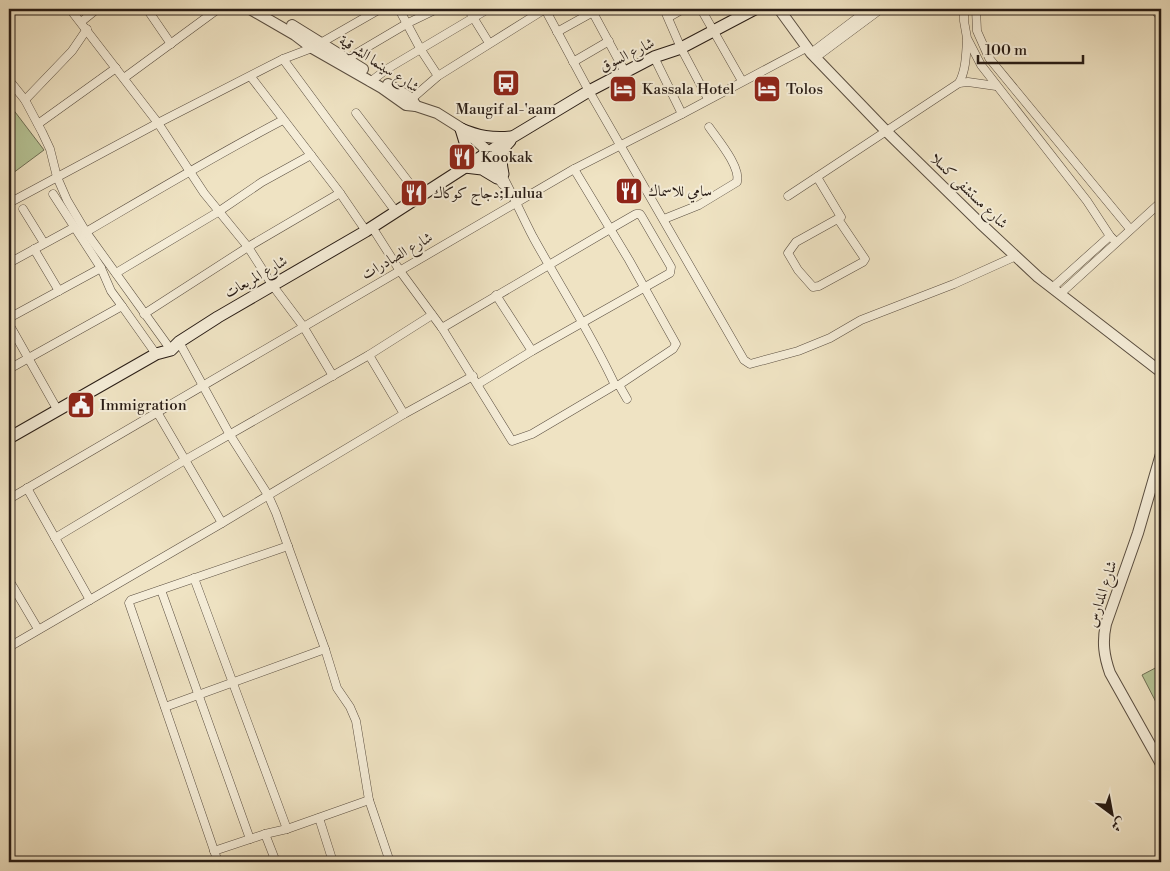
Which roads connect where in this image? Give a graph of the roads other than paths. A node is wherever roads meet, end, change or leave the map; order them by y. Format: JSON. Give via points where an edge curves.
{"nodes":[{"id":1,"x":70,"y":9,"type":"edge"},
{"id":2,"x":97,"y":9,"type":"edge"},
{"id":3,"x":147,"y":9,"type":"edge"},
{"id":4,"x":218,"y":9,"type":"edge"},
{"id":5,"x":250,"y":9,"type":"edge"},
{"id":6,"x":263,"y":9,"type":"edge"},
{"id":7,"x":380,"y":9,"type":"edge"},
{"id":8,"x":400,"y":9,"type":"edge"},
{"id":9,"x":437,"y":9,"type":"edge"},
{"id":10,"x":468,"y":9,"type":"edge"},
{"id":11,"x":488,"y":9,"type":"edge"},
{"id":12,"x":545,"y":9,"type":"edge"},
{"id":13,"x":664,"y":9,"type":"edge"},
{"id":14,"x":682,"y":9,"type":"edge"},
{"id":15,"x":701,"y":9,"type":"edge"},
{"id":16,"x":755,"y":9,"type":"edge"},
{"id":17,"x":780,"y":9,"type":"edge"},
{"id":18,"x":869,"y":9,"type":"edge"},
{"id":19,"x":881,"y":9,"type":"edge"},
{"id":20,"x":964,"y":9,"type":"edge"},
{"id":21,"x":976,"y":9,"type":"edge"},
{"id":22,"x":1154,"y":9,"type":"edge"},
{"id":23,"x":592,"y":10,"type":"edge"},
{"id":24,"x":669,"y":17,"type":"junction"},
{"id":25,"x":473,"y":18,"type":"junction"},
{"id":26,"x":1161,"y":18,"type":"edge"},
{"id":27,"x":82,"y":22,"type":"junction"},
{"id":28,"x":408,"y":23,"type":"junction"},
{"id":29,"x":87,"y":29,"type":"junction"},
{"id":30,"x":714,"y":30,"type":"junction"},
{"id":31,"x":557,"y":32,"type":"junction"},
{"id":32,"x":967,"y":38,"type":"junction"},
{"id":33,"x":609,"y":41,"type":"junction"},
{"id":34,"x":489,"y":43,"type":"junction"},
{"id":35,"x":171,"y":44,"type":"junction"},
{"id":36,"x":316,"y":46,"type":"junction"},
{"id":37,"x":681,"y":48,"type":"junction"},
{"id":38,"x":421,"y":50,"type":"junction"},
{"id":39,"x":811,"y":53,"type":"junction"},
{"id":40,"x":654,"y":56,"type":"junction"},
{"id":41,"x":347,"y":59,"type":"junction"},
{"id":42,"x":283,"y":60,"type":"junction"},
{"id":43,"x":573,"y":62,"type":"junction"},
{"id":44,"x":116,"y":68,"type":"junction"},
{"id":45,"x":625,"y":72,"type":"junction"},
{"id":46,"x":438,"y":76,"type":"junction"},
{"id":47,"x":251,"y":77,"type":"junction"},
{"id":48,"x":124,"y":78,"type":"junction"},
{"id":49,"x":9,"y":80,"type":"edge"},
{"id":50,"x":374,"y":80,"type":"junction"},
{"id":51,"x":742,"y":81,"type":"junction"},
{"id":52,"x":959,"y":83,"type":"junction"},
{"id":53,"x":996,"y":86,"type":"junction"},
{"id":54,"x":589,"y":91,"type":"junction"},
{"id":55,"x":708,"y":99,"type":"junction"},
{"id":56,"x":25,"y":100,"type":"junction"},
{"id":57,"x":411,"y":103,"type":"junction"},
{"id":58,"x":356,"y":113,"type":"dead end"},
{"id":59,"x":682,"y":114,"type":"junction"},
{"id":60,"x":283,"y":120,"type":"junction"},
{"id":61,"x":158,"y":123,"type":"junction"},
{"id":62,"x":38,"y":124,"type":"junction"},
{"id":63,"x":709,"y":126,"type":"dead end"},
{"id":64,"x":462,"y":130,"type":"junction"},
{"id":65,"x":886,"y":131,"type":"junction"},
{"id":66,"x":515,"y":136,"type":"junction"},
{"id":67,"x":621,"y":144,"type":"junction"},
{"id":68,"x":486,"y":154,"type":"junction"},
{"id":69,"x":311,"y":155,"type":"junction"},
{"id":70,"x":467,"y":166,"type":"junction"},
{"id":71,"x":574,"y":169,"type":"junction"},
{"id":72,"x":190,"y":173,"type":"junction"},
{"id":73,"x":57,"y":176,"type":"junction"},
{"id":74,"x":500,"y":176,"type":"junction"},
{"id":75,"x":816,"y":177,"type":"junction"},
{"id":76,"x":1100,"y":191,"type":"junction"},
{"id":77,"x":340,"y":193,"type":"junction"},
{"id":78,"x":52,"y":194,"type":"dead end"},
{"id":79,"x":788,"y":196,"type":"dead end"},
{"id":80,"x":420,"y":197,"type":"junction"},
{"id":81,"x":1087,"y":201,"type":"junction"},
{"id":82,"x":1161,"y":202,"type":"edge"},
{"id":83,"x":9,"y":203,"type":"edge"},
{"id":84,"x":516,"y":203,"type":"junction"},
{"id":85,"x":23,"y":209,"type":"dead end"},
{"id":86,"x":218,"y":212,"type":"junction"},
{"id":87,"x":396,"y":212,"type":"junction"},
{"id":88,"x":841,"y":217,"type":"junction"},
{"id":89,"x":664,"y":219,"type":"junction"},
{"id":90,"x":74,"y":228,"type":"junction"},
{"id":91,"x":369,"y":229,"type":"junction"},
{"id":92,"x":610,"y":229,"type":"junction"},
{"id":93,"x":1130,"y":229,"type":"junction"},
{"id":94,"x":86,"y":232,"type":"junction"},
{"id":95,"x":1110,"y":236,"type":"junction"},
{"id":96,"x":1116,"y":242,"type":"junction"},
{"id":97,"x":44,"y":244,"type":"junction"},
{"id":98,"x":248,"y":247,"type":"junction"},
{"id":99,"x":34,"y":249,"type":"junction"},
{"id":100,"x":1016,"y":256,"type":"junction"},
{"id":101,"x":9,"y":263,"type":"edge"},
{"id":102,"x":549,"y":264,"type":"junction"},
{"id":103,"x":101,"y":268,"type":"junction"},
{"id":104,"x":400,"y":271,"type":"junction"},
{"id":105,"x":116,"y":273,"type":"junction"},
{"id":106,"x":273,"y":286,"type":"junction"},
{"id":107,"x":645,"y":287,"type":"junction"},
{"id":108,"x":59,"y":291,"type":"junction"},
{"id":109,"x":1056,"y":291,"type":"junction"},
{"id":110,"x":496,"y":295,"type":"junction"},
{"id":111,"x":122,"y":306,"type":"junction"},
{"id":112,"x":144,"y":314,"type":"junction"},
{"id":113,"x":432,"y":315,"type":"junction"},
{"id":114,"x":9,"y":318,"type":"edge"},
{"id":115,"x":583,"y":323,"type":"junction"},
{"id":116,"x":9,"y":324,"type":"edge"},
{"id":117,"x":303,"y":326,"type":"junction"},
{"id":118,"x":442,"y":328,"type":"junction"},
{"id":119,"x":175,"y":346,"type":"junction"},
{"id":120,"x":532,"y":351,"type":"junction"},
{"id":121,"x":156,"y":354,"type":"junction"},
{"id":122,"x":370,"y":355,"type":"junction"},
{"id":123,"x":28,"y":358,"type":"junction"},
{"id":124,"x":9,"y":369,"type":"edge"},
{"id":125,"x":1161,"y":372,"type":"edge"},
{"id":126,"x":333,"y":376,"type":"junction"},
{"id":127,"x":473,"y":376,"type":"junction"},
{"id":128,"x":478,"y":384,"type":"junction"},
{"id":129,"x":203,"y":385,"type":"junction"},
{"id":130,"x":617,"y":385,"type":"junction"},
{"id":131,"x":627,"y":399,"type":"dead end"},
{"id":132,"x":57,"y":410,"type":"junction"},
{"id":133,"x":157,"y":412,"type":"junction"},
{"id":134,"x":404,"y":414,"type":"junction"},
{"id":135,"x":230,"y":434,"type":"junction"},
{"id":136,"x":9,"y":438,"type":"edge"},
{"id":137,"x":1161,"y":454,"type":"edge"},
{"id":138,"x":185,"y":460,"type":"junction"},
{"id":139,"x":27,"y":488,"type":"junction"},
{"id":140,"x":268,"y":495,"type":"junction"},
{"id":141,"x":9,"y":499,"type":"edge"},
{"id":142,"x":222,"y":523,"type":"junction"},
{"id":143,"x":55,"y":538,"type":"junction"},
{"id":144,"x":288,"y":546,"type":"junction"},
{"id":145,"x":194,"y":578,"type":"junction"},
{"id":146,"x":9,"y":580,"type":"edge"},
{"id":147,"x":161,"y":590,"type":"junction"},
{"id":148,"x":90,"y":600,"type":"junction"},
{"id":149,"x":38,"y":630,"type":"junction"},
{"id":150,"x":9,"y":647,"type":"edge"},
{"id":151,"x":325,"y":649,"type":"junction"},
{"id":152,"x":232,"y":683,"type":"junction"},
{"id":153,"x":199,"y":695,"type":"junction"},
{"id":154,"x":165,"y":707,"type":"junction"},
{"id":155,"x":1161,"y":764,"type":"edge"},
{"id":156,"x":368,"y":800,"type":"junction"},
{"id":157,"x":319,"y":818,"type":"junction"},
{"id":158,"x":286,"y":829,"type":"junction"},
{"id":159,"x":265,"y":834,"type":"junction"},
{"id":160,"x":250,"y":839,"type":"junction"},
{"id":161,"x":214,"y":851,"type":"junction"},
{"id":162,"x":218,"y":862,"type":"edge"},
{"id":163,"x":276,"y":862,"type":"edge"},
{"id":164,"x":333,"y":862,"type":"edge"},
{"id":165,"x":390,"y":862,"type":"edge"}],
"edges":[{"from":1,"to":27,"type":"street"},
{"from":2,"to":27,"type":"street"},
{"from":3,"to":35,"type":"street"},
{"from":4,"to":35,"type":"street"},
{"from":5,"to":36,"type":"street","name":"شارع سينما الشرقية"},
{"from":6,"to":36,"type":"street","name":"شارع سينما الشرقية"},
{"from":7,"to":36,"type":"street"},
{"from":8,"to":28,"type":"street"},
{"from":9,"to":28,"type":"street"},
{"from":10,"to":25,"type":"street"},
{"from":11,"to":25,"type":"street"},
{"from":12,"to":31,"type":"street"},
{"from":12,"to":34,"type":"street"},
{"from":13,"to":24,"type":"street"},
{"from":14,"to":24,"type":"street"},
{"from":15,"to":30,"type":"street"},
{"from":16,"to":30,"type":"main road","name":"شارع السوق"},
{"from":17,"to":39,"type":"street","name":"شارع مستشفى كسلا"},
{"from":18,"to":39,"type":"street"},
{"from":19,"to":39,"type":"street"},
{"from":20,"to":32,"type":"street"},
{"from":21,"to":76,"type":"street","via":[[977,31],[989,58]]},
{"from":22,"to":26,"type":"street"},
{"from":23,"to":31,"type":"street"},
{"from":23,"to":33,"type":"street"},
{"from":24,"to":37,"type":"street"},
{"from":25,"to":34,"type":"street"},
{"from":25,"to":38,"type":"street"},
{"from":27,"to":29,"type":"street"},
{"from":28,"to":38,"type":"street"},
{"from":28,"to":41,"type":"street"},
{"from":29,"to":44,"type":"street"},
{"from":29,"to":56,"type":"street","via":[[72,51]]},
{"from":30,"to":37,"type":"main road","name":"شارع السوق"},
{"from":30,"to":51,"type":"street"},
{"from":31,"to":43,"type":"street"},
{"from":32,"to":52,"type":"street","via":[[966,60]]},
{"from":32,"to":53,"type":"street","via":[[977,60]]},
{"from":33,"to":43,"type":"street"},
{"from":33,"to":45,"type":"street"},
{"from":34,"to":46,"type":"street"},
{"from":35,"to":48,"type":"street"},
{"from":36,"to":41,"type":"street","name":"شارع سينما الشرقية"},
{"from":36,"to":42,"type":"street"},
{"from":36,"to":50,"type":"street","name":"شارع سينما الشرقية"},
{"from":37,"to":40,"type":"main road","name":"شارع السوق"},
{"from":37,"to":55,"type":"street"},
{"from":38,"to":46,"type":"street"},
{"from":38,"to":50,"type":"street","via":[[387,68]]},
{"from":39,"to":51,"type":"street","name":"شارع الصادرات"},
{"from":39,"to":65,"type":"street","name":"شارع مستشفى كسلا"},
{"from":40,"to":45,"type":"main road","name":"شارع السوق"},
{"from":40,"to":59,"type":"street"},
{"from":41,"to":50,"type":"street","name":"شارع سينما الشرقية"},
{"from":42,"to":47,"type":"street"},
{"from":42,"to":87,"type":"street"},
{"from":43,"to":54,"type":"street"},
{"from":44,"to":48,"type":"street"},
{"from":44,"to":62,"type":"street"},
{"from":45,"to":54,"type":"main road","name":"شارع السوق"},
{"from":46,"to":57,"type":"street"},
{"from":47,"to":60,"type":"street"},
{"from":47,"to":61,"type":"street"},
{"from":48,"to":61,"type":"street"},
{"from":49,"to":56,"type":"street"},
{"from":50,"to":57,"type":"street","name":"شارع سينما الشرقية"},
{"from":51,"to":55,"type":"street","name":"شارع الصادرات"},
{"from":52,"to":53,"type":"street"},
{"from":52,"to":65,"type":"street"},
{"from":53,"to":81,"type":"street"},
{"from":54,"to":66,"type":"main road","name":"شارع السوق"},
{"from":54,"to":67,"type":"street"},
{"from":55,"to":59,"type":"street","name":"شارع الصادرات"},
{"from":56,"to":62,"type":"street"},
{"from":57,"to":64,"type":"street","name":"شارع سينما الشرقية","via":[[437,113]]},
{"from":58,"to":80,"type":"street"},
{"from":59,"to":67,"type":"street","name":"شارع الصادرات"},
{"from":60,"to":69,"type":"street"},
{"from":60,"to":72,"type":"street"},
{"from":61,"to":72,"type":"street"},
{"from":61,"to":73,"type":"street"},
{"from":62,"to":73,"type":"street","via":[[50,149]]},
{"from":63,"to":89,"type":"street","via":[[733,163],[737,182],[698,205]]},
{"from":64,"to":66,"type":"main road","via":[[496,139]]},
{"from":64,"to":68,"type":"street"},
{"from":64,"to":70,"type":"main road","via":[[468,152]]},
{"from":65,"to":75,"type":"street"},
{"from":65,"to":100,"type":"street","name":"شارع مستشفى كسلا"},
{"from":66,"to":68,"type":"main road","name":"شارع المربعات"},
{"from":66,"to":74,"type":"main road","via":[[502,153]]},
{"from":67,"to":71,"type":"street","name":"شارع الصادرات"},
{"from":67,"to":89,"type":"street"},
{"from":68,"to":70,"type":"main road","name":"شارع المربعات"},
{"from":68,"to":74,"type":"street"},
{"from":69,"to":77,"type":"street"},
{"from":69,"to":86,"type":"street","via":[[262,182]]},
{"from":70,"to":74,"type":"main road"},
{"from":70,"to":80,"type":"main road","name":"شارع المربعات"},
{"from":71,"to":84,"type":"street","name":"شارع الصادرات"},
{"from":71,"to":92,"type":"street"},
{"from":72,"to":86,"type":"street"},
{"from":72,"to":94,"type":"street"},
{"from":73,"to":83,"type":"street"},
{"from":73,"to":94,"type":"street"},
{"from":74,"to":84,"type":"street"},
{"from":75,"to":79,"type":"street"},
{"from":75,"to":88,"type":"street"},
{"from":76,"to":81,"type":"street"},
{"from":76,"to":93,"type":"street"},
{"from":77,"to":91,"type":"street"},
{"from":77,"to":98,"type":"street"},
{"from":78,"to":90,"type":"street"},
{"from":80,"to":87,"type":"main road","name":"شارع المربعات"},
{"from":81,"to":95,"type":"street"},
{"from":82,"to":93,"type":"street"},
{"from":84,"to":102,"type":"street"},
{"from":84,"to":104,"type":"street","name":"شارع الصادرات"},
{"from":85,"to":97,"type":"street"},
{"from":86,"to":98,"type":"street"},
{"from":86,"to":105,"type":"street"},
{"from":87,"to":91,"type":"main road","name":"شارع المربعات"},
{"from":88,"to":88,"type":"street","via":[[838,219],[865,259],[813,287],[788,252],[796,242]]},
{"from":89,"to":100,"type":"street","via":[[744,360],[750,364],[798,352],[861,320]]},
{"from":90,"to":97,"type":"street"},
{"from":90,"to":103,"type":"street"},
{"from":91,"to":104,"type":"street"},
{"from":91,"to":106,"type":"main road","name":"شارع المربعات"},
{"from":92,"to":102,"type":"street"},
{"from":92,"to":107,"type":"street"},
{"from":92,"to":107,"type":"street","via":[[636,214],[640,214],[647,225],[672,269]]},
{"from":93,"to":96,"type":"street"},
{"from":94,"to":105,"type":"street"},
{"from":95,"to":96,"type":"street"},
{"from":95,"to":109,"type":"street"},
{"from":96,"to":109,"type":"street"},
{"from":97,"to":99,"type":"street"},
{"from":98,"to":106,"type":"street"},
{"from":98,"to":112,"type":"street"},
{"from":99,"to":101,"type":"street"},
{"from":99,"to":108,"type":"street"},
{"from":100,"to":109,"type":"street","name":"شارع مستشفى كسلا"},
{"from":102,"to":110,"type":"street"},
{"from":102,"to":115,"type":"street"},
{"from":103,"to":108,"type":"street"},
{"from":103,"to":111,"type":"street"},
{"from":104,"to":113,"type":"street"},
{"from":104,"to":117,"type":"street","name":"شارع الصادرات"},
{"from":105,"to":112,"type":"street"},
{"from":106,"to":117,"type":"street"},
{"from":106,"to":119,"type":"main road","name":"شارع المربعات"},
{"from":107,"to":115,"type":"street"},
{"from":107,"to":130,"type":"street","via":[[676,344],[673,350]]},
{"from":108,"to":114,"type":"street"},
{"from":109,"to":125,"type":"street","name":"شارع مستشفى كسلا"},
{"from":110,"to":118,"type":"street"},
{"from":110,"to":120,"type":"street"},
{"from":111,"to":121,"type":"street"},
{"from":111,"to":123,"type":"street"},
{"from":112,"to":119,"type":"street"},
{"from":113,"to":118,"type":"street"},
{"from":113,"to":122,"type":"street"},
{"from":115,"to":120,"type":"street"},
{"from":115,"to":130,"type":"street"},
{"from":116,"to":123,"type":"street"},
{"from":117,"to":126,"type":"street"},
{"from":117,"to":129,"type":"street","name":"شارع الصادرات"},
{"from":118,"to":127,"type":"street"},
{"from":119,"to":121,"type":"main road","name":"شارع المربعات"},
{"from":119,"to":129,"type":"street"},
{"from":120,"to":128,"type":"street"},
{"from":121,"to":132,"type":"main road","name":"شارع المربعات"},
{"from":122,"to":126,"type":"street"},
{"from":122,"to":134,"type":"street"},
{"from":123,"to":124,"type":"street"},
{"from":123,"to":132,"type":"street"},
{"from":126,"to":135,"type":"street"},
{"from":127,"to":128,"type":"street"},
{"from":127,"to":134,"type":"street"},
{"from":128,"to":130,"type":"street","via":[[512,441]]},
{"from":129,"to":133,"type":"street","name":"شارع الصادرات"},
{"from":129,"to":135,"type":"street"},
{"from":130,"to":131,"type":"street"},
{"from":132,"to":136,"type":"main road","name":"شارع المربعات"},
{"from":133,"to":138,"type":"street"},
{"from":133,"to":139,"type":"street","name":"شارع الصادرات"},
{"from":134,"to":140,"type":"street"},
{"from":135,"to":138,"type":"street"},
{"from":135,"to":140,"type":"street"},
{"from":137,"to":155,"type":"street","name":"شارع المدارس","via":[[1103,636],[1110,673]]},
{"from":138,"to":142,"type":"street"},
{"from":138,"to":143,"type":"street"},
{"from":139,"to":141,"type":"street","name":"شارع الصادرات"},
{"from":139,"to":143,"type":"street"},
{"from":140,"to":142,"type":"street"},
{"from":140,"to":144,"type":"street"},
{"from":142,"to":148,"type":"street"},
{"from":143,"to":148,"type":"street"},
{"from":144,"to":145,"type":"street"},
{"from":144,"to":151,"type":"street"},
{"from":145,"to":147,"type":"street"},
{"from":145,"to":152,"type":"street"},
{"from":146,"to":149,"type":"street"},
{"from":147,"to":153,"type":"street"},
{"from":147,"to":154,"type":"street","via":[[129,603]]},
{"from":148,"to":149,"type":"street"},
{"from":149,"to":150,"type":"street"},
{"from":151,"to":152,"type":"street"},
{"from":151,"to":156,"type":"street","via":[[337,688],[356,721]]},
{"from":152,"to":153,"type":"street"},
{"from":152,"to":158,"type":"street"},
{"from":153,"to":154,"type":"street"},
{"from":153,"to":160,"type":"street"},
{"from":154,"to":161,"type":"street"},
{"from":156,"to":157,"type":"street"},
{"from":156,"to":165,"type":"street"},
{"from":157,"to":158,"type":"street"},
{"from":157,"to":164,"type":"street"},
{"from":158,"to":159,"type":"street"},
{"from":159,"to":160,"type":"street"},
{"from":159,"to":163,"type":"street"},
{"from":160,"to":161,"type":"street"},
{"from":161,"to":162,"type":"street"}]}
